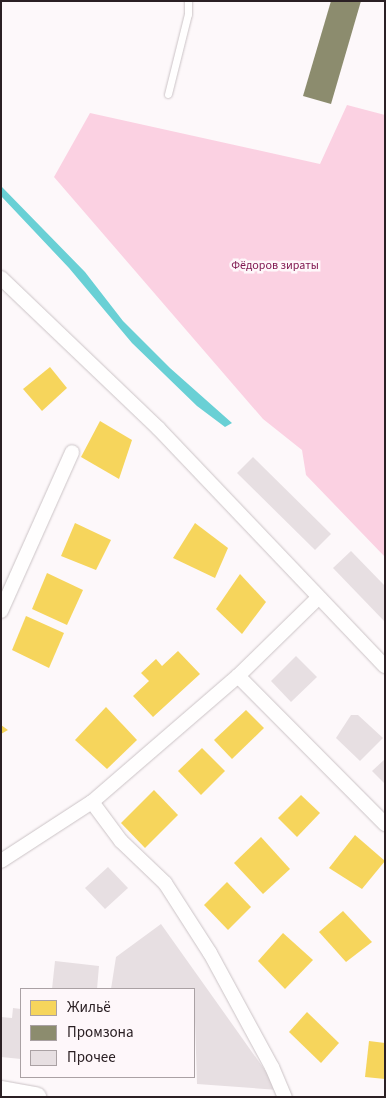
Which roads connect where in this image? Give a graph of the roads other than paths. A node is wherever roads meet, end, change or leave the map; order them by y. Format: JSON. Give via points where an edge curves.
{"nodes":[{"id":1,"x":188,"y":1,"type":"edge"},
{"id":2,"x":168,"y":94,"type":"dead end"},
{"id":3,"x":1,"y":278,"type":"edge"},
{"id":4,"x":72,"y":452,"type":"dead end"},
{"id":5,"x":318,"y":598,"type":"junction"},
{"id":6,"x":1,"y":611,"type":"edge"},
{"id":7,"x":385,"y":666,"type":"edge"},
{"id":8,"x":238,"y":676,"type":"junction"},
{"id":9,"x":92,"y":802,"type":"junction"},
{"id":10,"x":385,"y":824,"type":"edge"},
{"id":11,"x":1,"y":861,"type":"edge"},
{"id":12,"x":11,"y":1094,"type":"edge"},
{"id":13,"x":36,"y":1097,"type":"edge"},
{"id":14,"x":284,"y":1097,"type":"edge"}],
"edges":[{"from":1,"to":2,"type":"lane","via":[[188,14]]},
{"from":3,"to":5,"type":"street","via":[[158,428]]},
{"from":4,"to":6,"type":"street"},
{"from":5,"to":7,"type":"street"},
{"from":5,"to":8,"type":"street"},
{"from":8,"to":9,"type":"street"},
{"from":8,"to":10,"type":"street"},
{"from":9,"to":11,"type":"street"},
{"from":9,"to":14,"type":"street","via":[[121,841],[165,883],[210,953],[272,1067]]},
{"from":12,"to":13,"type":"main road"}]}
